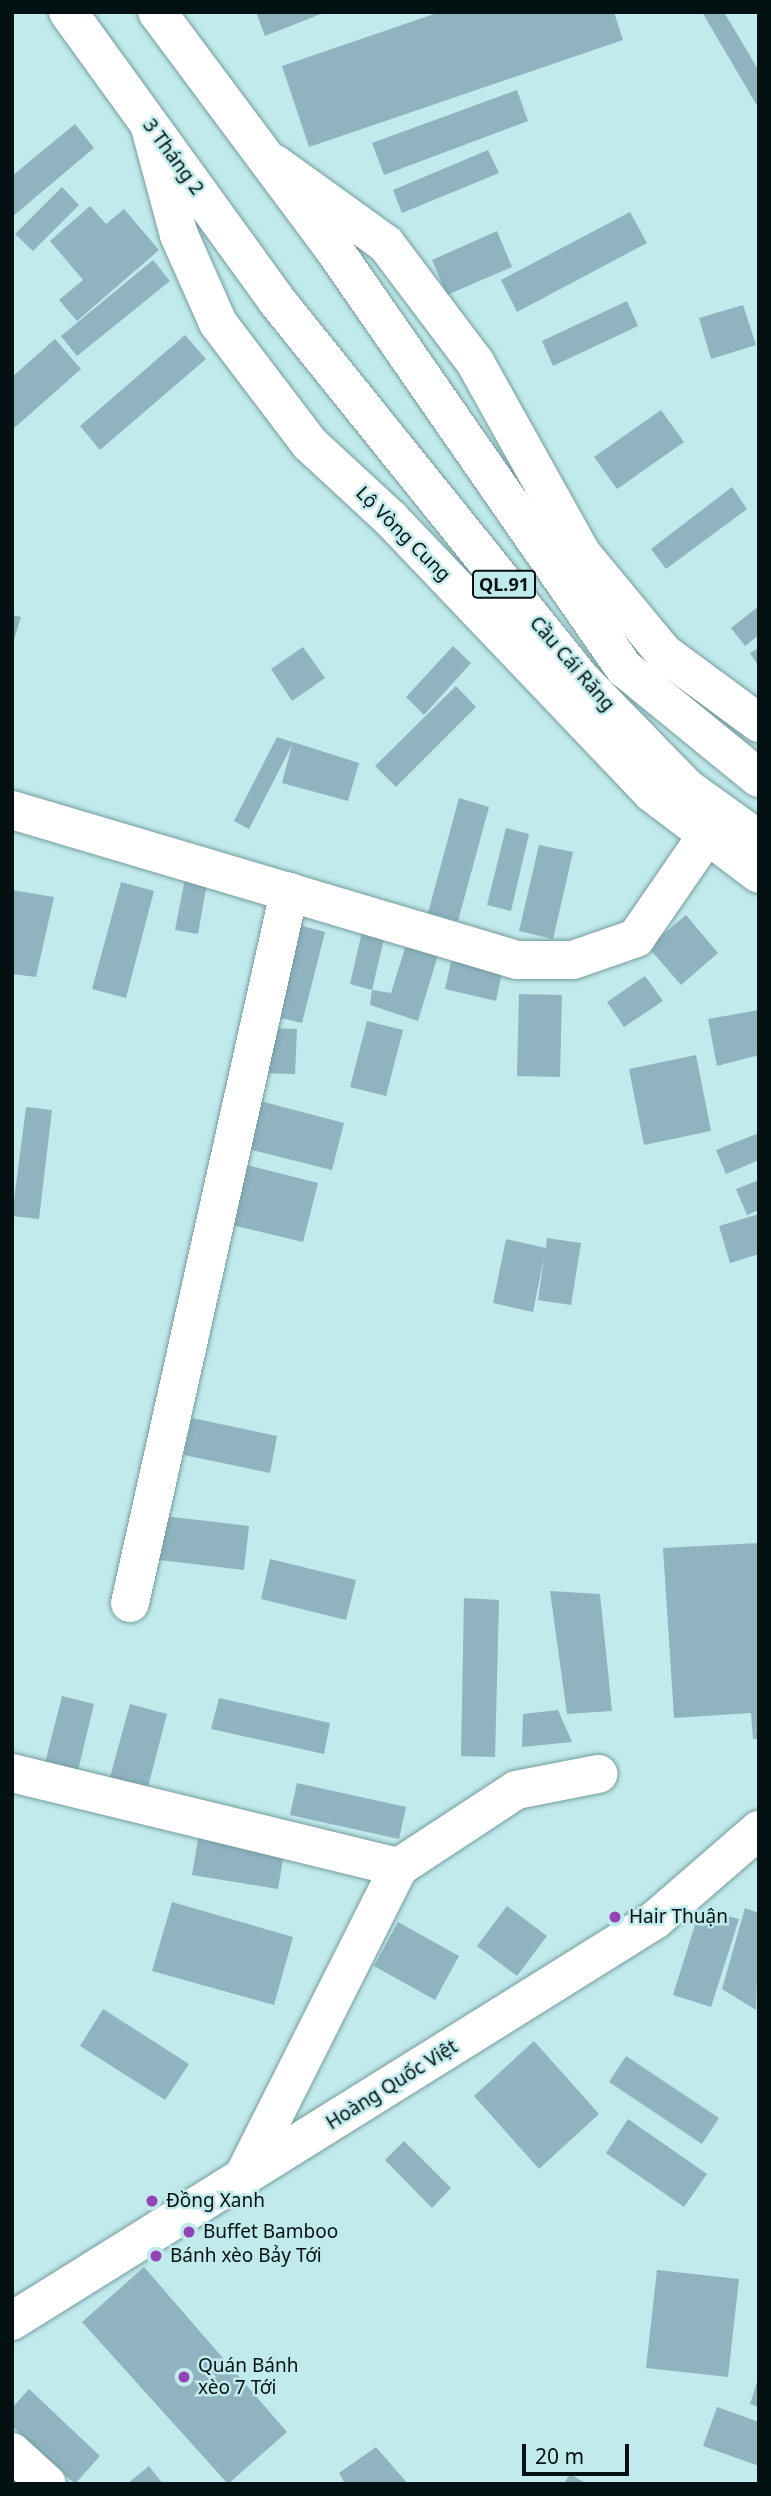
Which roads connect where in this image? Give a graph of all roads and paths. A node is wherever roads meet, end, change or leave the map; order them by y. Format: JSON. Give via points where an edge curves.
{"nodes":[{"id":1,"x":68,"y":12,"type":"edge"},
{"id":2,"x":157,"y":12,"type":"edge"},
{"id":3,"x":150,"y":124,"type":"junction"},
{"id":4,"x":267,"y":159,"type":"junction"},
{"id":5,"x":277,"y":301,"type":"joint"},
{"id":6,"x":759,"y":723,"type":"edge"},
{"id":7,"x":759,"y":778,"type":"edge"},
{"id":8,"x":12,"y":810,"type":"edge"},
{"id":9,"x":707,"y":835,"type":"junction"},
{"id":10,"x":759,"y":840,"type":"edge"},
{"id":11,"x":759,"y":874,"type":"edge"},
{"id":12,"x":289,"y":892,"type":"junction"},
{"id":13,"x":130,"y":1602,"type":"dead end"},
{"id":14,"x":12,"y":1773,"type":"edge"},
{"id":15,"x":598,"y":1774,"type":"dead end"},
{"id":16,"x":759,"y":1830,"type":"edge"},
{"id":17,"x":399,"y":1867,"type":"junction"},
{"id":18,"x":242,"y":2179,"type":"junction"},
{"id":19,"x":12,"y":2321,"type":"edge"},
{"id":20,"x":12,"y":2452,"type":"edge"},
{"id":21,"x":47,"y":2484,"type":"edge"}],
"edges":[{"from":1,"to":3,"type":"main road","name":"3 Tháng 2","number":"QL.91"},
{"from":2,"to":4,"type":"main road","number":"QL.91"},
{"from":3,"to":5,"type":"main road","name":"3 Tháng 2","number":"QL.91"},
{"from":3,"to":9,"type":"main road","name":"Lộ Vòng Cung","via":[[178,235],[218,323],[310,444],[391,519],[652,793]]},
{"from":4,"to":6,"type":"main road","via":[[386,244],[475,362],[582,554],[664,653]]},
{"from":4,"to":7,"type":"main road","name":"Cầu Cái Răng","number":"QL.91","via":[[624,668]]},
{"from":5,"to":10,"type":"main road","name":"Cầu Cái Răng","number":"QL.91","via":[[583,681],[687,788]]},
{"from":8,"to":12,"type":"main road"},
{"from":9,"to":11,"type":"main road","name":"Lộ Vòng Cung"},
{"from":9,"to":12,"type":"main road","via":[[636,938],[573,960],[517,960]]},
{"from":12,"to":13,"type":"main road"},
{"from":14,"to":17,"type":"main road"},
{"from":15,"to":17,"type":"main road","via":[[516,1790]]},
{"from":16,"to":18,"type":"main road","name":"Hoàng Quốc Việt","via":[[655,1920]]},
{"from":17,"to":18,"type":"main road"},
{"from":18,"to":19,"type":"main road","name":"Hoàng Quốc Việt"},
{"from":20,"to":21,"type":"main road"}]}
